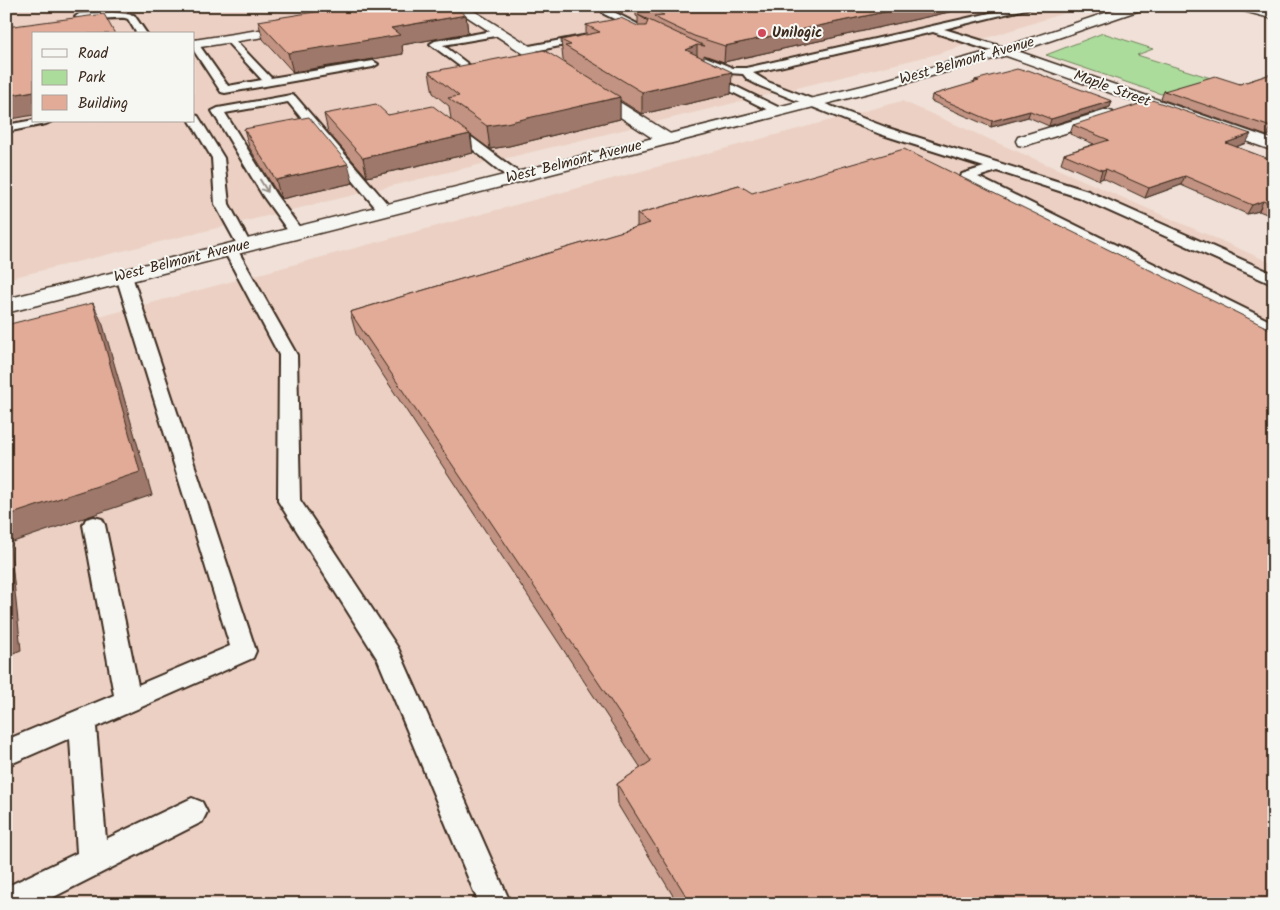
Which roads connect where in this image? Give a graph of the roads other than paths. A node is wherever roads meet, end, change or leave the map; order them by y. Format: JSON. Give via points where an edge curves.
{"nodes":[{"id":1,"x":457,"y":6,"type":"edge"},
{"id":2,"x":603,"y":6,"type":"edge"},
{"id":3,"x":1034,"y":6,"type":"edge"},
{"id":4,"x":1139,"y":6,"type":"edge"},
{"id":5,"x":1240,"y":6,"type":"edge"},
{"id":6,"x":1274,"y":15,"type":"edge"},
{"id":7,"x":70,"y":18,"type":"edge"},
{"id":8,"x":307,"y":26,"type":"edge"},
{"id":9,"x":934,"y":29,"type":"junction"},
{"id":10,"x":141,"y":32,"type":"edge"},
{"id":11,"x":498,"y":33,"type":"junction"},
{"id":12,"x":652,"y":34,"type":"edge"},
{"id":13,"x":602,"y":35,"type":"edge"},
{"id":14,"x":229,"y":39,"type":"junction"},
{"id":15,"x":195,"y":44,"type":"edge"},
{"id":16,"x":195,"y":45,"type":"edge"},
{"id":17,"x":524,"y":50,"type":"junction"},
{"id":18,"x":1006,"y":51,"type":"junction"},
{"id":19,"x":694,"y":55,"type":"edge"},
{"id":20,"x":372,"y":64,"type":"edge"},
{"id":21,"x":700,"y":72,"type":"edge"},
{"id":22,"x":746,"y":72,"type":"junction"},
{"id":23,"x":481,"y":79,"type":"edge"},
{"id":24,"x":269,"y":82,"type":"junction"},
{"id":25,"x":813,"y":102,"type":"junction"},
{"id":26,"x":1149,"y":102,"type":"junction"},
{"id":27,"x":778,"y":111,"type":"junction"},
{"id":28,"x":195,"y":120,"type":"edge"},
{"id":29,"x":442,"y":120,"type":"edge"},
{"id":30,"x":41,"y":122,"type":"edge"},
{"id":31,"x":6,"y":129,"type":"edge"},
{"id":32,"x":666,"y":139,"type":"junction"},
{"id":33,"x":1024,"y":141,"type":"dead end"},
{"id":34,"x":1274,"y":146,"type":"edge"},
{"id":35,"x":996,"y":167,"type":"junction"},
{"id":36,"x":516,"y":177,"type":"junction"},
{"id":37,"x":385,"y":210,"type":"junction"},
{"id":38,"x":296,"y":232,"type":"junction"},
{"id":39,"x":237,"y":247,"type":"junction"},
{"id":40,"x":124,"y":276,"type":"junction"},
{"id":41,"x":1274,"y":280,"type":"edge"},
{"id":42,"x":6,"y":306,"type":"edge"},
{"id":43,"x":1274,"y":330,"type":"edge"},
{"id":44,"x":94,"y":525,"type":"dead end"},
{"id":45,"x":128,"y":701,"type":"junction"},
{"id":46,"x":82,"y":720,"type":"junction"},
{"id":47,"x":6,"y":753,"type":"edge"},
{"id":48,"x":192,"y":812,"type":"dead end"},
{"id":49,"x":93,"y":862,"type":"junction"},
{"id":50,"x":6,"y":904,"type":"edge"},
{"id":51,"x":496,"y":904,"type":"edge"}],
"edges":[{"from":1,"to":11,"type":"main road"},
{"from":2,"to":12,"type":"lane","via":[[607,12]]},
{"from":3,"to":9,"type":"lane"},
{"from":4,"to":18,"type":"main road","name":"West Belmont Avenue"},
{"from":5,"to":6,"type":"main road"},
{"from":7,"to":10,"type":"lane","via":[[124,15],[131,17]]},
{"from":8,"to":14,"type":"main road"},
{"from":9,"to":18,"type":"lane"},
{"from":9,"to":22,"type":"lane"},
{"from":11,"to":17,"type":"main road"},
{"from":11,"to":23,"type":"lane","via":[[435,44]]},
{"from":13,"to":17,"type":"lane"},
{"from":14,"to":15,"type":"main road"},
{"from":14,"to":24,"type":"lane"},
{"from":16,"to":24,"type":"lane","via":[[225,90]]},
{"from":17,"to":32,"type":"main road"},
{"from":18,"to":25,"type":"main road","name":"West Belmont Avenue"},
{"from":18,"to":26,"type":"main road","name":"Maple Street"},
{"from":19,"to":22,"type":"lane","via":[[732,71]]},
{"from":20,"to":24,"type":"lane"},
{"from":21,"to":27,"type":"lane"},
{"from":22,"to":25,"type":"lane","via":[[758,81]]},
{"from":25,"to":27,"type":"main road","name":"West Belmont Avenue"},
{"from":25,"to":35,"type":"lane","via":[[884,131]]},
{"from":26,"to":33,"type":"main road"},
{"from":26,"to":34,"type":"main road","name":"Maple Street"},
{"from":27,"to":32,"type":"main road","name":"West Belmont Avenue"},
{"from":28,"to":39,"type":"lane","via":[[218,158],[222,204]]},
{"from":29,"to":36,"type":"lane"},
{"from":30,"to":31,"type":"lane"},
{"from":32,"to":36,"type":"main road","name":"West Belmont Avenue"},
{"from":35,"to":41,"type":"lane","via":[[1083,194]]},
{"from":35,"to":43,"type":"lane","via":[[967,177]]},
{"from":36,"to":37,"type":"main road","name":"West Belmont Avenue"},
{"from":37,"to":38,"type":"main road","name":"West Belmont Avenue"},
{"from":37,"to":38,"type":"lane","one_way":true,"via":[[311,130],[291,98],[218,111],[243,143],[270,196]]},
{"from":38,"to":39,"type":"main road","name":"West Belmont Avenue"},
{"from":39,"to":40,"type":"main road","name":"West Belmont Avenue"},
{"from":39,"to":51,"type":"lane","via":[[288,355],[289,501],[389,655]]},
{"from":40,"to":42,"type":"main road","name":"West Belmont Avenue"},
{"from":40,"to":45,"type":"lane","via":[[244,651]]},
{"from":44,"to":45,"type":"lane"},
{"from":45,"to":46,"type":"lane"},
{"from":46,"to":47,"type":"lane"},
{"from":46,"to":49,"type":"lane"},
{"from":48,"to":49,"type":"lane"},
{"from":49,"to":50,"type":"lane"}]}
